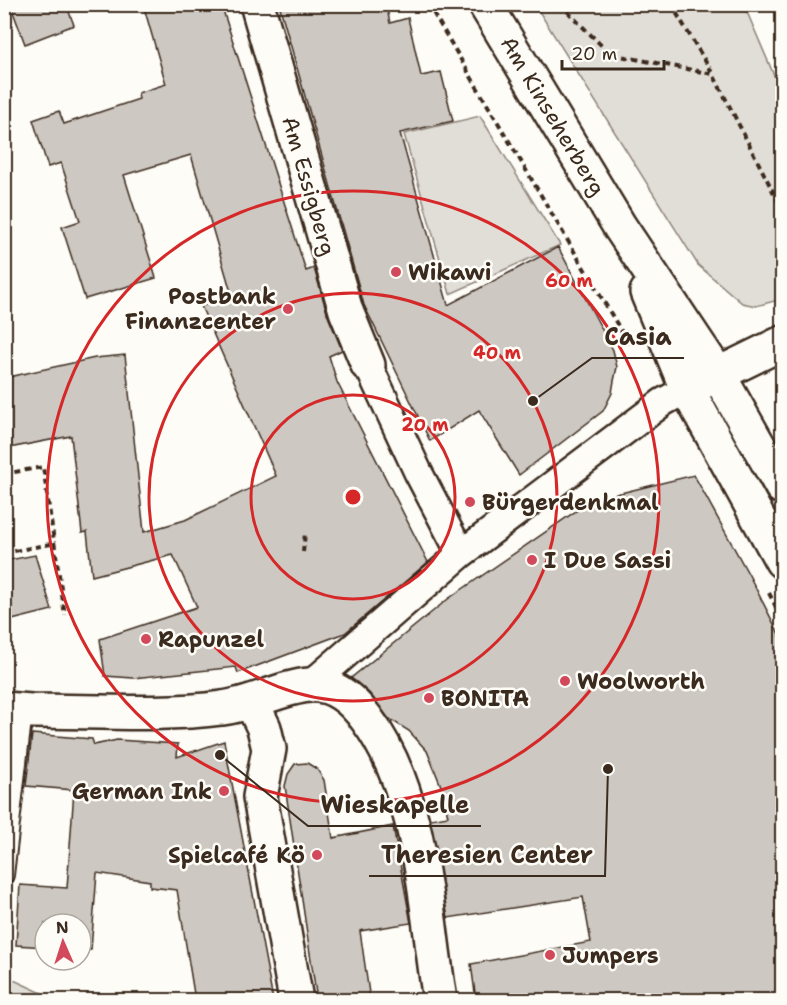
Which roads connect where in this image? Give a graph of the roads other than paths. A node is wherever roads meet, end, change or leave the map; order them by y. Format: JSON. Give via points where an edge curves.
{"nodes":[{"id":1,"x":257,"y":4,"type":"edge"},
{"id":2,"x":485,"y":4,"type":"edge"},
{"id":3,"x":620,"y":227,"type":"junction"},
{"id":4,"x":783,"y":343,"type":"edge"},
{"id":5,"x":368,"y":365,"type":"joint"},
{"id":6,"x":718,"y":374,"type":"junction"},
{"id":7,"x":687,"y":389,"type":"junction"},
{"id":8,"x":783,"y":487,"type":"edge"},
{"id":9,"x":461,"y":554,"type":"junction"},
{"id":10,"x":783,"y":561,"type":"edge"},
{"id":11,"x":310,"y":685,"type":"junction"},
{"id":12,"x":251,"y":701,"type":"junction"},
{"id":13,"x":14,"y":710,"type":"edge"},
{"id":14,"x":4,"y":875,"type":"edge"},
{"id":15,"x":296,"y":1000,"type":"edge"},
{"id":16,"x":440,"y":1000,"type":"edge"}],
"edges":[{"from":1,"to":5,"type":"street","name":"Am Essigberg","via":[[346,311]]},
{"from":2,"to":3,"type":"street","name":"Am Kinseherberg"},
{"from":3,"to":6,"type":"street","name":"Am Kinseherberg"},
{"from":3,"to":7,"type":"street","name":"Am Kinseherberg"},
{"from":4,"to":6,"type":"street"},
{"from":5,"to":9,"type":"street"},
{"from":6,"to":7,"type":"street"},
{"from":6,"to":8,"type":"street","name":"Am Kinseherberg"},
{"from":7,"to":9,"type":"street","via":[[663,402]]},
{"from":7,"to":10,"type":"street","name":"Am Kinseherberg"},
{"from":9,"to":11,"type":"street"},
{"from":11,"to":12,"type":"street"},
{"from":11,"to":16,"type":"street","via":[[342,693],[358,708],[380,736],[398,770],[412,816]]},
{"from":12,"to":13,"type":"street","via":[[195,711]]},
{"from":12,"to":15,"type":"street","via":[[269,749],[260,797]]},
{"from":13,"to":14,"type":"lane"}]}
